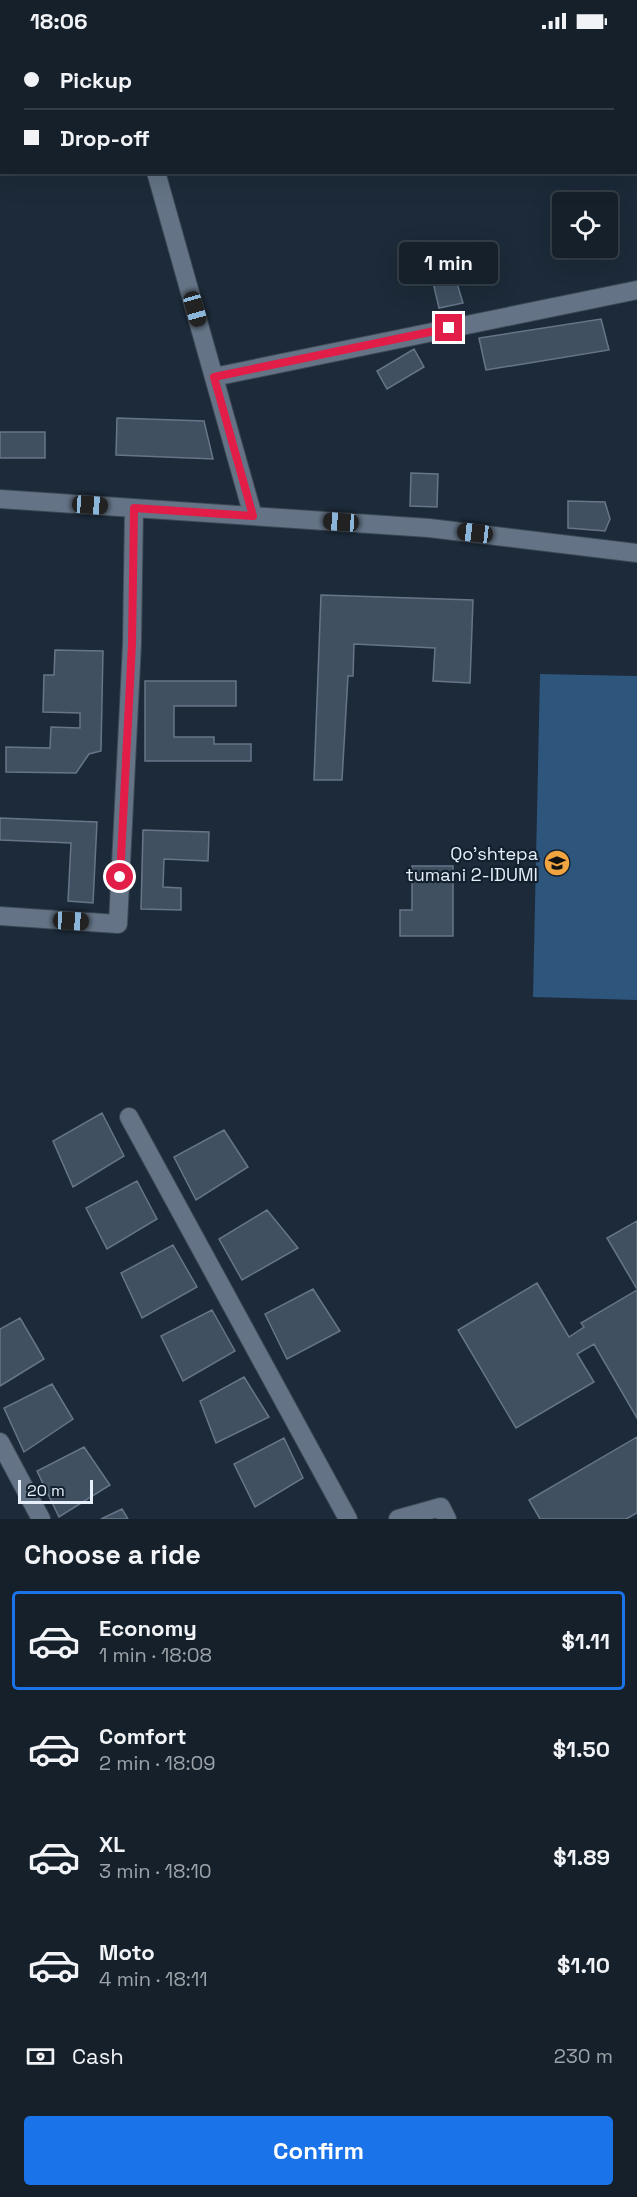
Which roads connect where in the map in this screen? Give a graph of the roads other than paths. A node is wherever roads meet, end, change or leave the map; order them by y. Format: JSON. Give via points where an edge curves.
{"nodes":[{"id":1,"x":157,"y":174,"type":"edge"},
{"id":2,"x":637,"y":290,"type":"edge"},
{"id":3,"x":214,"y":377,"type":"junction"},
{"id":4,"x":0,"y":500,"type":"edge"},
{"id":5,"x":134,"y":508,"type":"junction"},
{"id":6,"x":253,"y":516,"type":"junction"},
{"id":7,"x":637,"y":553,"type":"edge"},
{"id":8,"x":0,"y":916,"type":"edge"},
{"id":9,"x":129,"y":1117,"type":"dead end"},
{"id":10,"x":0,"y":1442,"type":"edge"},
{"id":11,"x":41,"y":1519,"type":"edge"},
{"id":12,"x":348,"y":1519,"type":"edge"},
{"id":13,"x":398,"y":1519,"type":"edge"},
{"id":14,"x":447,"y":1519,"type":"edge"}],
"edges":[{"from":1,"to":3,"type":"street"},
{"from":2,"to":3,"type":"street"},
{"from":3,"to":6,"type":"street"},
{"from":4,"to":5,"type":"street"},
{"from":5,"to":6,"type":"street"},
{"from":5,"to":8,"type":"street","via":[[132,644],[118,924]]},
{"from":6,"to":7,"type":"street","via":[[429,528]]},
{"from":9,"to":12,"type":"street"},
{"from":10,"to":11,"type":"street"},
{"from":13,"to":14,"type":"street","via":[[441,1507]]}]}
